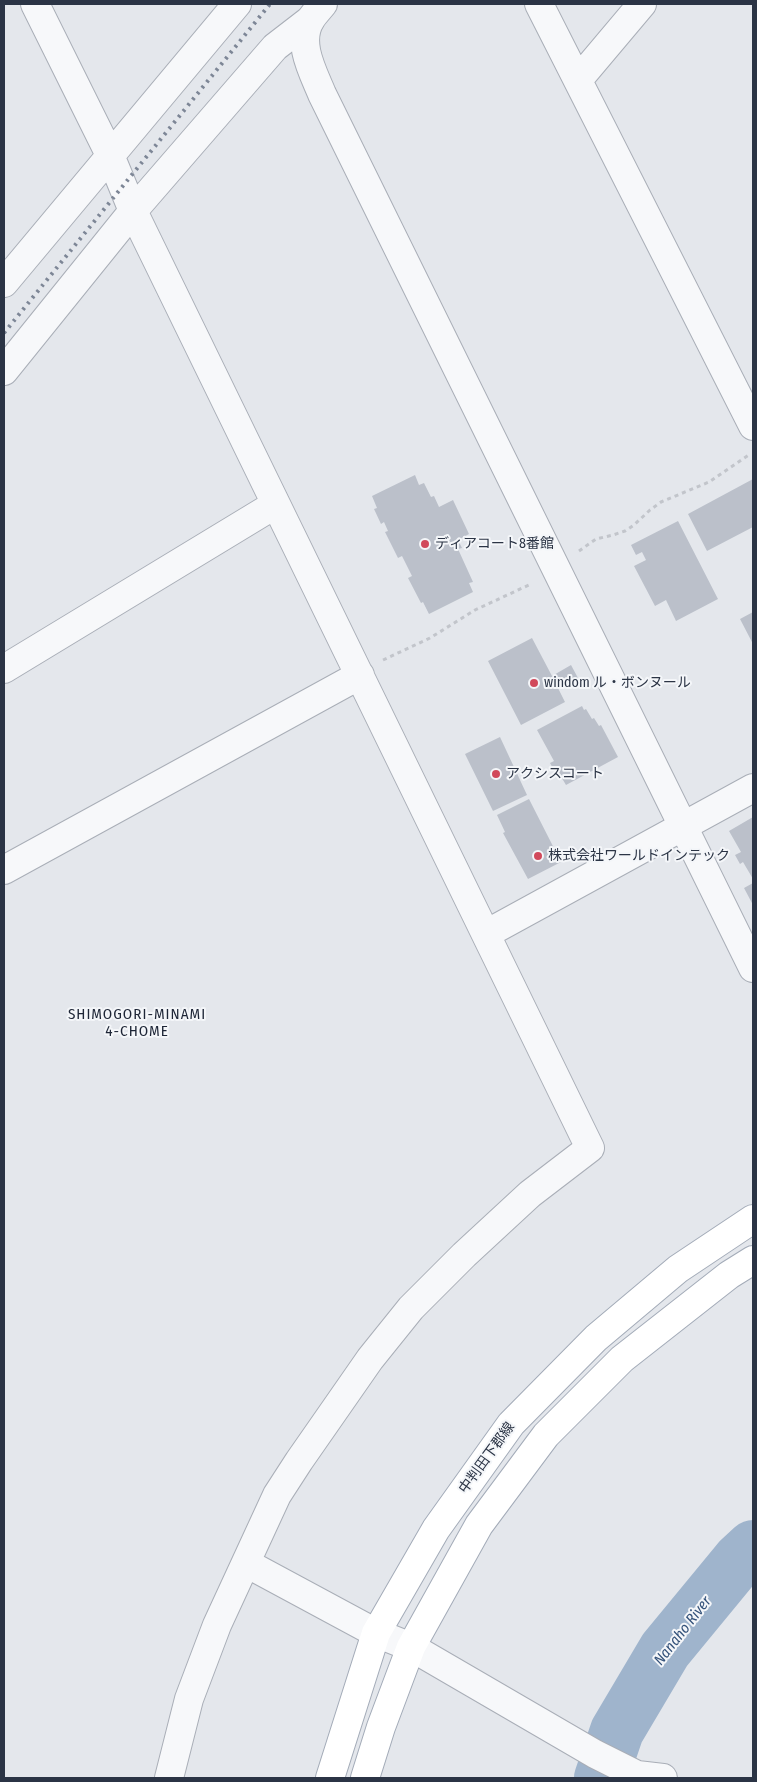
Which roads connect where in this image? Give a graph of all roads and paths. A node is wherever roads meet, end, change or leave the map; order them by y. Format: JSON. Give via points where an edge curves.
{"nodes":[{"id":1,"x":35,"y":4,"type":"edge"},
{"id":2,"x":237,"y":4,"type":"edge"},
{"id":3,"x":539,"y":4,"type":"edge"},
{"id":4,"x":642,"y":4,"type":"edge"},
{"id":5,"x":317,"y":12,"type":"edge"},
{"id":6,"x":578,"y":80,"type":"junction"},
{"id":7,"x":110,"y":155,"type":"junction"},
{"id":8,"x":133,"y":211,"type":"junction"},
{"id":9,"x":4,"y":283,"type":"edge"},
{"id":10,"x":4,"y":371,"type":"edge"},
{"id":11,"x":753,"y":426,"type":"edge"},
{"id":12,"x":752,"y":453,"type":"edge"},
{"id":13,"x":276,"y":504,"type":"junction"},
{"id":14,"x":573,"y":556,"type":"dead end"},
{"id":15,"x":532,"y":583,"type":"dead end"},
{"id":16,"x":4,"y":669,"type":"edge"},
{"id":17,"x":360,"y":675,"type":"junction"},
{"id":18,"x":753,"y":788,"type":"edge"},
{"id":19,"x":683,"y":826,"type":"junction"},
{"id":20,"x":4,"y":870,"type":"edge"},
{"id":21,"x":486,"y":934,"type":"junction"},
{"id":22,"x":753,"y":968,"type":"edge"},
{"id":23,"x":753,"y":1219,"type":"edge"},
{"id":24,"x":753,"y":1260,"type":"edge"},
{"id":25,"x":246,"y":1563,"type":"junction"},
{"id":26,"x":376,"y":1633,"type":"junction"},
{"id":27,"x":411,"y":1647,"type":"junction"},
{"id":28,"x":641,"y":1775,"type":"edge"},
{"id":29,"x":169,"y":1778,"type":"edge"},
{"id":30,"x":330,"y":1778,"type":"edge"},
{"id":31,"x":365,"y":1778,"type":"edge"}],
"edges":[{"from":1,"to":7,"type":"street"},
{"from":2,"to":7,"type":"street"},
{"from":3,"to":6,"type":"street"},
{"from":4,"to":6,"type":"street"},
{"from":5,"to":8,"type":"street","via":[[275,48]]},
{"from":5,"to":19,"type":"street","via":[[305,34],[305,47],[322,94]]},
{"from":6,"to":11,"type":"street"},
{"from":7,"to":8,"type":"street"},
{"from":7,"to":9,"type":"street"},
{"from":8,"to":10,"type":"street"},
{"from":8,"to":13,"type":"street"},
{"from":12,"to":14,"type":"path","via":[[709,482],[661,502],[625,531],[596,539]]},
{"from":13,"to":16,"type":"street"},
{"from":13,"to":17,"type":"street"},
{"from":15,"to":17,"type":"path","via":[[370,666]]},
{"from":17,"to":20,"type":"street"},
{"from":17,"to":21,"type":"street"},
{"from":18,"to":19,"type":"street"},
{"from":19,"to":21,"type":"street"},
{"from":19,"to":22,"type":"street"},
{"from":21,"to":25,"type":"street","via":[[590,1148],[530,1194],[411,1308],[370,1359],[293,1470],[277,1495]]},
{"from":23,"to":26,"type":"main road","name":"中判田下郡線","via":[[678,1268],[596,1338],[512,1424],[436,1529]]},
{"from":24,"to":27,"type":"main road","via":[[729,1275],[622,1359],[546,1435],[479,1525]]},
{"from":25,"to":26,"type":"street"},
{"from":25,"to":29,"type":"street","via":[[217,1625],[189,1699]]},
{"from":26,"to":27,"type":"street"},
{"from":26,"to":30,"type":"main road","name":"中判田下郡線"},
{"from":27,"to":28,"type":"street","via":[[595,1754]]},
{"from":27,"to":31,"type":"main road"}]}
